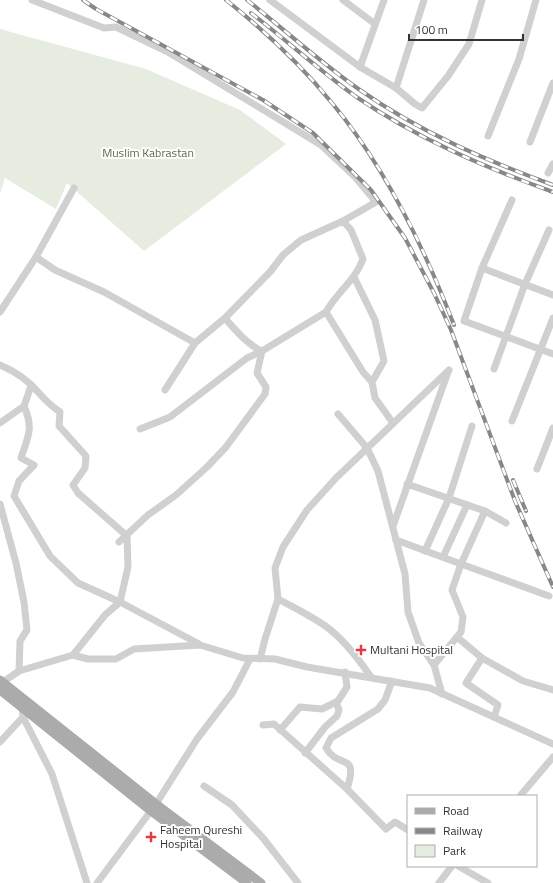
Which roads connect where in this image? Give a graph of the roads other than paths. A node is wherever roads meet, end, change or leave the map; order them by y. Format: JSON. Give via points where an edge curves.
{"nodes":[{"id":1,"x":32,"y":0,"type":"edge"},
{"id":2,"x":270,"y":0,"type":"edge"},
{"id":3,"x":343,"y":0,"type":"edge"},
{"id":4,"x":384,"y":0,"type":"edge"},
{"id":5,"x":424,"y":0,"type":"edge"},
{"id":6,"x":482,"y":0,"type":"edge"},
{"id":7,"x":536,"y":0,"type":"edge"},
{"id":8,"x":278,"y":2,"type":"edge"},
{"id":9,"x":375,"y":24,"type":"junction"},
{"id":10,"x":360,"y":67,"type":"junction"},
{"id":11,"x":553,"y":83,"type":"edge"},
{"id":12,"x":396,"y":88,"type":"junction"},
{"id":13,"x":488,"y":136,"type":"dead end"},
{"id":14,"x":530,"y":142,"type":"dead end"},
{"id":15,"x":553,"y":164,"type":"edge"},
{"id":16,"x":548,"y":173,"type":"dead end"},
{"id":17,"x":74,"y":188,"type":"dead end"},
{"id":18,"x":512,"y":200,"type":"dead end"},
{"id":19,"x":343,"y":221,"type":"junction"},
{"id":20,"x":549,"y":230,"type":"dead end"},
{"id":21,"x":36,"y":257,"type":"junction"},
{"id":22,"x":482,"y":268,"type":"junction"},
{"id":23,"x":354,"y":276,"type":"junction"},
{"id":24,"x":525,"y":284,"type":"junction"},
{"id":25,"x":553,"y":295,"type":"edge"},
{"id":26,"x":0,"y":312,"type":"edge"},
{"id":27,"x":326,"y":312,"type":"junction"},
{"id":28,"x":226,"y":318,"type":"junction"},
{"id":29,"x":553,"y":318,"type":"edge"},
{"id":30,"x":505,"y":336,"type":"junction"},
{"id":31,"x":195,"y":343,"type":"junction"},
{"id":32,"x":541,"y":349,"type":"junction"},
{"id":33,"x":262,"y":351,"type":"junction"},
{"id":34,"x":553,"y":354,"type":"edge"},
{"id":35,"x":0,"y":365,"type":"edge"},
{"id":36,"x":494,"y":369,"type":"dead end"},
{"id":37,"x":372,"y":382,"type":"junction"},
{"id":38,"x":31,"y":386,"type":"junction"},
{"id":39,"x":165,"y":390,"type":"dead end"},
{"id":40,"x":24,"y":406,"type":"junction"},
{"id":41,"x":338,"y":414,"type":"dead end"},
{"id":42,"x":512,"y":421,"type":"dead end"},
{"id":43,"x":0,"y":423,"type":"edge"},
{"id":44,"x":393,"y":423,"type":"junction"},
{"id":45,"x":472,"y":426,"type":"dead end"},
{"id":46,"x":553,"y":428,"type":"edge"},
{"id":47,"x":140,"y":429,"type":"dead end"},
{"id":48,"x":367,"y":448,"type":"junction"},
{"id":49,"x":537,"y":469,"type":"dead end"},
{"id":50,"x":407,"y":484,"type":"junction"},
{"id":51,"x":449,"y":498,"type":"junction"},
{"id":52,"x":0,"y":504,"type":"edge"},
{"id":53,"x":467,"y":505,"type":"junction"},
{"id":54,"x":485,"y":511,"type":"junction"},
{"id":55,"x":1,"y":513,"type":"edge"},
{"id":56,"x":506,"y":523,"type":"dead end"},
{"id":57,"x":393,"y":526,"type":"junction"},
{"id":58,"x":127,"y":536,"type":"junction"},
{"id":59,"x":396,"y":540,"type":"junction"},
{"id":60,"x":119,"y":542,"type":"dead end"},
{"id":61,"x":425,"y":551,"type":"junction"},
{"id":62,"x":443,"y":557,"type":"junction"},
{"id":63,"x":461,"y":564,"type":"junction"},
{"id":64,"x":549,"y":596,"type":"dead end"},
{"id":65,"x":278,"y":599,"type":"junction"},
{"id":66,"x":120,"y":602,"type":"junction"},
{"id":67,"x":457,"y":637,"type":"junction"},
{"id":68,"x":200,"y":645,"type":"junction"},
{"id":69,"x":73,"y":655,"type":"junction"},
{"id":70,"x":250,"y":658,"type":"junction"},
{"id":71,"x":482,"y":658,"type":"junction"},
{"id":72,"x":260,"y":659,"type":"junction"},
{"id":73,"x":434,"y":665,"type":"junction"},
{"id":74,"x":19,"y":671,"type":"junction"},
{"id":75,"x":345,"y":672,"type":"junction"},
{"id":76,"x":370,"y":677,"type":"junction"},
{"id":77,"x":392,"y":681,"type":"junction"},
{"id":78,"x":1,"y":684,"type":"edge"},
{"id":79,"x":553,"y":690,"type":"edge"},
{"id":80,"x":442,"y":694,"type":"junction"},
{"id":81,"x":21,"y":697,"type":"junction"},
{"id":82,"x":336,"y":702,"type":"junction"},
{"id":83,"x":22,"y":712,"type":"junction"},
{"id":84,"x":494,"y":718,"type":"junction"},
{"id":85,"x":263,"y":725,"type":"dead end"},
{"id":86,"x":280,"y":730,"type":"junction"},
{"id":87,"x":0,"y":742,"type":"edge"},
{"id":88,"x":553,"y":744,"type":"edge"},
{"id":89,"x":305,"y":753,"type":"junction"},
{"id":90,"x":553,"y":757,"type":"edge"},
{"id":91,"x":204,"y":786,"type":"dead end"},
{"id":92,"x":347,"y":789,"type":"junction"},
{"id":93,"x":521,"y":795,"type":"edge"},
{"id":94,"x":153,"y":808,"type":"junction"},
{"id":95,"x":407,"y":829,"type":"edge"},
{"id":96,"x":451,"y":867,"type":"edge"},
{"id":97,"x":470,"y":869,"type":"edge"},
{"id":98,"x":87,"y":883,"type":"edge"},
{"id":99,"x":97,"y":883,"type":"edge"},
{"id":100,"x":247,"y":883,"type":"edge"},
{"id":101,"x":261,"y":883,"type":"edge"},
{"id":102,"x":298,"y":883,"type":"edge"},
{"id":103,"x":439,"y":883,"type":"edge"},
{"id":104,"x":488,"y":883,"type":"edge"}],
"edges":[{"from":1,"to":19,"type":"street","via":[[104,28],[116,27],[168,52],[321,145],[355,177],[376,202]]},
{"from":2,"to":8,"type":"street"},
{"from":3,"to":9,"type":"street"},
{"from":4,"to":9,"type":"street"},
{"from":5,"to":12,"type":"street"},
{"from":6,"to":12,"type":"street","via":[[469,44],[448,76],[422,108]]},
{"from":7,"to":13,"type":"street","via":[[519,59]]},
{"from":8,"to":10,"type":"street"},
{"from":9,"to":10,"type":"street"},
{"from":10,"to":12,"type":"street"},
{"from":11,"to":14,"type":"street"},
{"from":15,"to":16,"type":"street"},
{"from":17,"to":21,"type":"street"},
{"from":18,"to":22,"type":"street"},
{"from":19,"to":23,"type":"street","via":[[351,230],[363,259]]},
{"from":19,"to":28,"type":"street","via":[[302,240],[284,255]]},
{"from":20,"to":24,"type":"street"},
{"from":21,"to":26,"type":"street"},
{"from":21,"to":31,"type":"street","via":[[55,270],[104,292]]},
{"from":22,"to":24,"type":"street"},
{"from":22,"to":30,"type":"street","via":[[464,321]]},
{"from":23,"to":27,"type":"street"},
{"from":23,"to":37,"type":"street","via":[[375,320],[384,361]]},
{"from":24,"to":25,"type":"street"},
{"from":24,"to":30,"type":"street"},
{"from":27,"to":33,"type":"street"},
{"from":27,"to":37,"type":"street","via":[[363,372]]},
{"from":28,"to":31,"type":"street"},
{"from":28,"to":33,"type":"street","via":[[239,334]]},
{"from":29,"to":32,"type":"street"},
{"from":30,"to":32,"type":"street"},
{"from":30,"to":36,"type":"street"},
{"from":31,"to":39,"type":"street"},
{"from":32,"to":34,"type":"street"},
{"from":32,"to":42,"type":"street"},
{"from":33,"to":47,"type":"street","via":[[247,358],[170,417]]},
{"from":33,"to":58,"type":"street","via":[[257,373],[266,387],[265,394],[254,410],[207,467],[176,495],[148,515]]},
{"from":35,"to":38,"type":"street","via":[[12,370]]},
{"from":37,"to":44,"type":"street","via":[[375,398]]},
{"from":38,"to":40,"type":"street"},
{"from":38,"to":58,"type":"street","via":[[47,404],[60,412],[59,426],[86,456],[85,468],[73,484],[74,487]]},
{"from":40,"to":43,"type":"street"},
{"from":40,"to":66,"type":"street","via":[[30,420],[29,434],[21,458],[34,465],[19,480],[14,496],[50,556],[78,583]]},
{"from":41,"to":48,"type":"street"},
{"from":44,"to":48,"type":"street"},
{"from":44,"to":50,"type":"street","via":[[449,370]]},
{"from":45,"to":51,"type":"street"},
{"from":46,"to":49,"type":"street"},
{"from":48,"to":57,"type":"street","via":[[378,471]]},
{"from":48,"to":65,"type":"street","via":[[307,510],[283,547],[275,568]]},
{"from":50,"to":51,"type":"street"},
{"from":50,"to":57,"type":"street"},
{"from":51,"to":53,"type":"street"},
{"from":51,"to":61,"type":"street"},
{"from":52,"to":55,"type":"street"},
{"from":53,"to":54,"type":"street"},
{"from":53,"to":62,"type":"street"},
{"from":54,"to":56,"type":"street"},
{"from":54,"to":63,"type":"street"},
{"from":55,"to":74,"type":"street","via":[[16,563],[27,630],[20,641]]},
{"from":57,"to":59,"type":"street"},
{"from":58,"to":60,"type":"street"},
{"from":58,"to":66,"type":"street","via":[[128,567]]},
{"from":59,"to":61,"type":"street"},
{"from":59,"to":73,"type":"street","via":[[405,574],[408,612],[419,643]]},
{"from":61,"to":62,"type":"street"},
{"from":62,"to":63,"type":"street"},
{"from":63,"to":64,"type":"street"},
{"from":63,"to":67,"type":"street","via":[[452,590],[463,618],[461,632]]},
{"from":65,"to":72,"type":"street"},
{"from":65,"to":76,"type":"street","via":[[336,634]]},
{"from":66,"to":68,"type":"street"},
{"from":66,"to":69,"type":"street","via":[[105,615]]},
{"from":67,"to":71,"type":"street"},
{"from":67,"to":73,"type":"street"},
{"from":68,"to":69,"type":"street","via":[[134,649],[116,659],[88,659]]},
{"from":68,"to":70,"type":"street"},
{"from":69,"to":74,"type":"street"},
{"from":70,"to":72,"type":"street"},
{"from":70,"to":94,"type":"street","via":[[233,692],[188,752]]},
{"from":71,"to":79,"type":"street","via":[[523,681]]},
{"from":71,"to":84,"type":"street","via":[[466,683],[498,705]]},
{"from":72,"to":75,"type":"street","via":[[275,659],[307,667]]},
{"from":73,"to":80,"type":"street"},
{"from":74,"to":78,"type":"street"},
{"from":75,"to":76,"type":"street"},
{"from":75,"to":82,"type":"street","via":[[347,687]]},
{"from":76,"to":77,"type":"street"},
{"from":77,"to":80,"type":"street","via":[[430,688]]},
{"from":77,"to":92,"type":"street","via":[[385,700],[378,709],[327,743],[326,748],[330,754],[350,767],[352,773]]},
{"from":78,"to":81,"type":"main road"},
{"from":78,"to":83,"type":"main road"},
{"from":80,"to":84,"type":"street"},
{"from":81,"to":83,"type":"street"},
{"from":81,"to":94,"type":"main road"},
{"from":82,"to":86,"type":"street","via":[[322,709],[300,707]]},
{"from":82,"to":89,"type":"street","via":[[339,710],[337,716]]},
{"from":83,"to":87,"type":"street"},
{"from":83,"to":94,"type":"main road"},
{"from":83,"to":98,"type":"street","via":[[52,774]]},
{"from":84,"to":88,"type":"street"},
{"from":85,"to":86,"type":"street","via":[[274,724]]},
{"from":86,"to":89,"type":"street"},
{"from":89,"to":92,"type":"street"},
{"from":90,"to":93,"type":"street"},
{"from":91,"to":102,"type":"street","via":[[232,805],[263,838]]},
{"from":92,"to":95,"type":"street","via":[[386,829],[395,822]]},
{"from":94,"to":99,"type":"street"},
{"from":94,"to":100,"type":"main road"},
{"from":94,"to":101,"type":"main road"},
{"from":96,"to":103,"type":"street"},
{"from":97,"to":104,"type":"street"}]}
